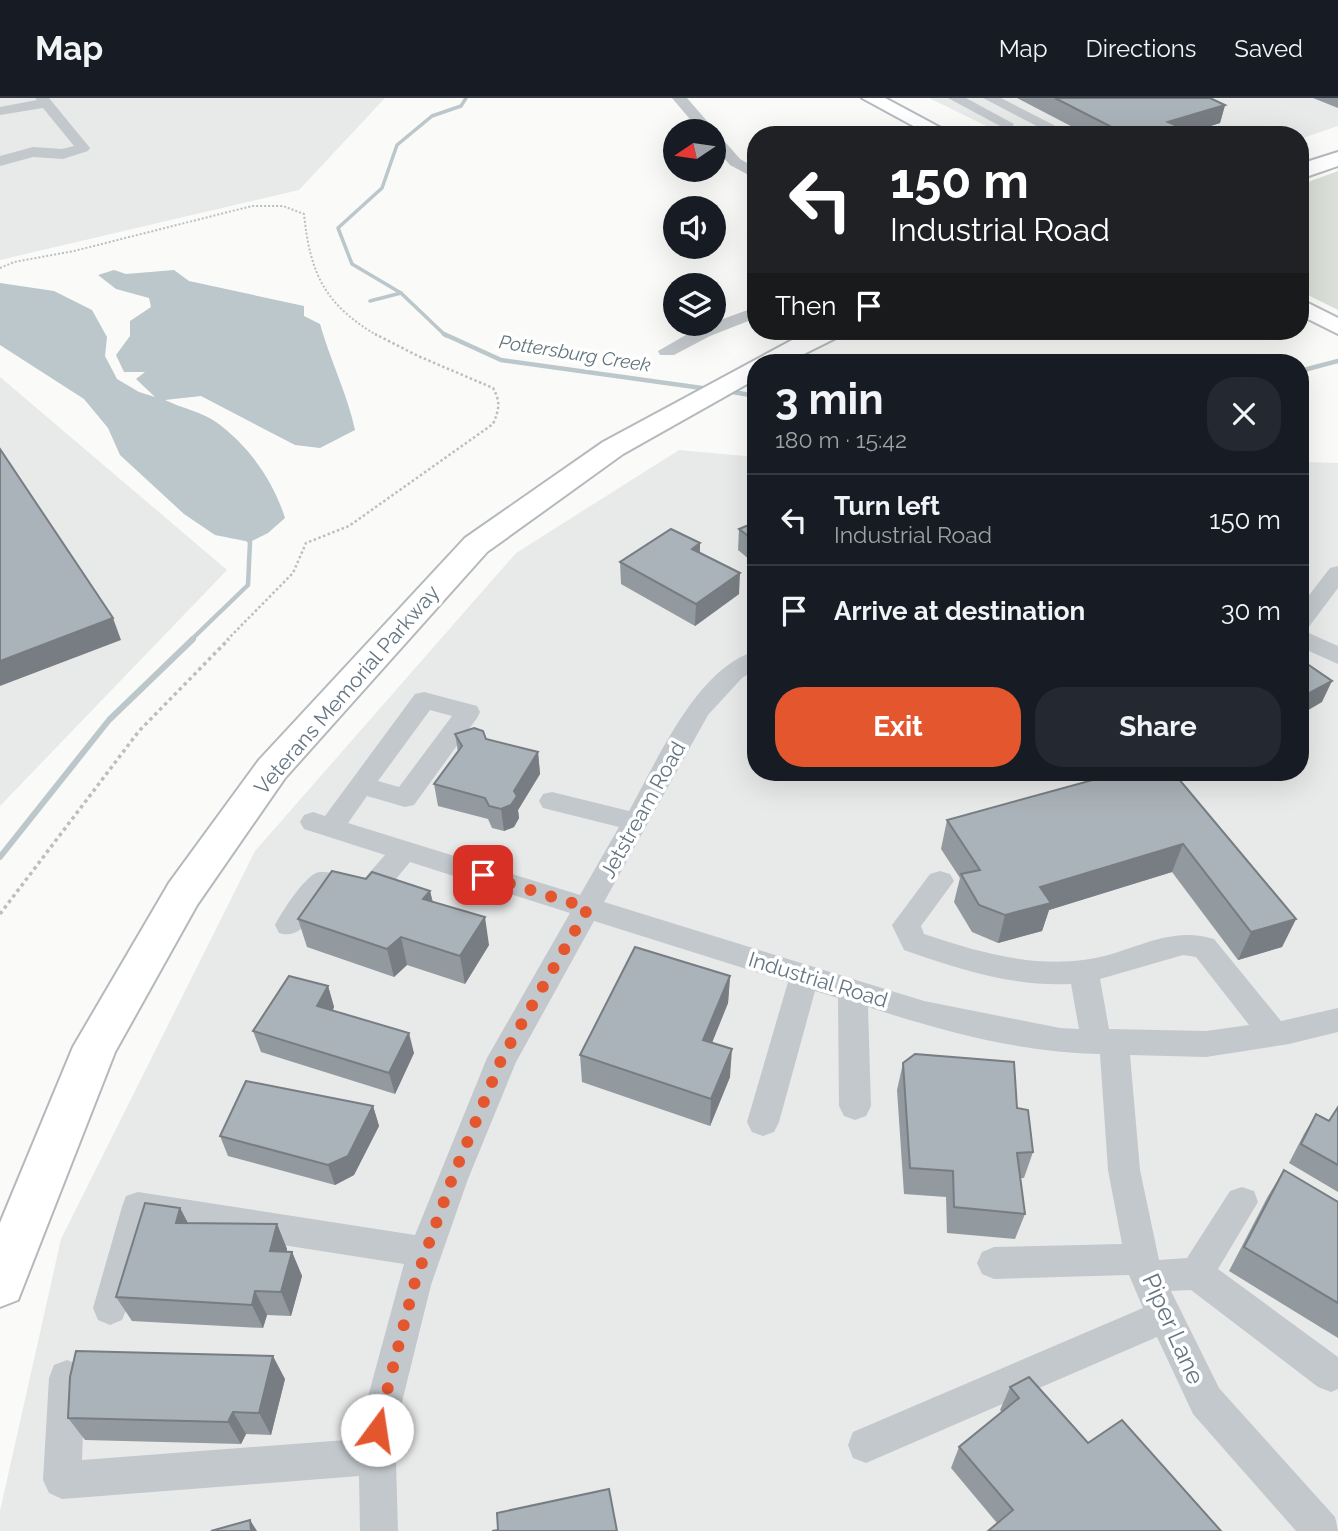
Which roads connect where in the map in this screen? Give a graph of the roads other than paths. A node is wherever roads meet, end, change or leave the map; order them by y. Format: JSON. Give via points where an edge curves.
{"nodes":[{"id":1,"x":679,"y":98,"type":"edge"},
{"id":2,"x":871,"y":98,"type":"edge"},
{"id":3,"x":990,"y":98,"type":"edge"},
{"id":4,"x":965,"y":99,"type":"edge"},
{"id":5,"x":44,"y":100,"type":"edge"},
{"id":6,"x":0,"y":111,"type":"edge"},
{"id":7,"x":697,"y":119,"type":"edge"},
{"id":8,"x":927,"y":126,"type":"edge"},
{"id":9,"x":1013,"y":126,"type":"edge"},
{"id":10,"x":1048,"y":126,"type":"edge"},
{"id":11,"x":1338,"y":146,"type":"edge"},
{"id":12,"x":726,"y":152,"type":"edge"},
{"id":13,"x":1309,"y":156,"type":"edge"},
{"id":14,"x":1338,"y":159,"type":"edge"},
{"id":15,"x":0,"y":161,"type":"edge"},
{"id":16,"x":747,"y":169,"type":"edge"},
{"id":17,"x":1309,"y":169,"type":"edge"},
{"id":18,"x":1309,"y":311,"type":"edge"},
{"id":19,"x":747,"y":315,"type":"edge"},
{"id":20,"x":1309,"y":325,"type":"edge"},
{"id":21,"x":1338,"y":327,"type":"edge"},
{"id":22,"x":1338,"y":336,"type":"edge"},
{"id":23,"x":811,"y":340,"type":"edge"},
{"id":24,"x":667,"y":351,"type":"dead end"},
{"id":25,"x":784,"y":354,"type":"edge"},
{"id":26,"x":747,"y":373,"type":"edge"},
{"id":27,"x":1338,"y":573,"type":"edge"},
{"id":28,"x":1309,"y":611,"type":"edge"},
{"id":29,"x":747,"y":664,"type":"edge"},
{"id":30,"x":362,"y":785,"type":"dead end"},
{"id":31,"x":552,"y":801,"type":"dead end"},
{"id":32,"x":636,"y":822,"type":"junction"},
{"id":33,"x":404,"y":851,"type":"junction"},
{"id":34,"x":940,"y":881,"type":"dead end"},
{"id":35,"x":588,"y":908,"type":"junction"},
{"id":36,"x":289,"y":925,"type":"dead end"},
{"id":37,"x":1084,"y":972,"type":"junction"},
{"id":38,"x":804,"y":976,"type":"junction"},
{"id":39,"x":853,"y":991,"type":"junction"},
{"id":40,"x":1338,"y":1020,"type":"edge"},
{"id":41,"x":1275,"y":1034,"type":"junction"},
{"id":42,"x":1105,"y":1042,"type":"junction"},
{"id":43,"x":855,"y":1106,"type":"dead end"},
{"id":44,"x":763,"y":1122,"type":"dead end"},
{"id":45,"x":1242,"y":1202,"type":"dead end"},
{"id":46,"x":426,"y":1252,"type":"junction"},
{"id":47,"x":994,"y":1263,"type":"dead end"},
{"id":48,"x":1144,"y":1268,"type":"junction"},
{"id":49,"x":1196,"y":1273,"type":"junction"},
{"id":50,"x":0,"y":1283,"type":"edge"},
{"id":51,"x":110,"y":1308,"type":"dead end"},
{"id":52,"x":1165,"y":1315,"type":"junction"},
{"id":53,"x":1331,"y":1374,"type":"dead end"},
{"id":54,"x":67,"y":1378,"type":"edge"},
{"id":55,"x":866,"y":1445,"type":"dead end"},
{"id":56,"x":380,"y":1456,"type":"junction"},
{"id":57,"x":379,"y":1531,"type":"edge"},
{"id":58,"x":1321,"y":1531,"type":"edge"}],
"edges":[{"from":1,"to":7,"type":"lane"},
{"from":2,"to":8,"type":"main road"},
{"from":3,"to":10,"type":"street"},
{"from":4,"to":9,"type":"street"},
{"from":5,"to":6,"type":"street"},
{"from":5,"to":15,"type":"street","via":[[83,148],[63,154],[33,152]]},
{"from":11,"to":13,"type":"highway"},
{"from":12,"to":16,"type":"street"},
{"from":14,"to":17,"type":"highway"},
{"from":18,"to":21,"type":"main road"},
{"from":19,"to":24,"type":"lane"},
{"from":20,"to":22,"type":"main road"},
{"from":23,"to":25,"type":"highway","name":"Veterans Memorial Parkway"},
{"from":26,"to":50,"type":"highway","name":"Veterans Memorial Parkway","via":[[613,448],[476,545],[272,769],[183,894],[95,1047]]},
{"from":27,"to":28,"type":"street"},
{"from":29,"to":32,"type":"street","name":"Jetstream Road","via":[[699,710]]},
{"from":30,"to":33,"type":"street","name":"Industrial Road","via":[[321,825]]},
{"from":31,"to":32,"type":"street"},
{"from":32,"to":35,"type":"street","name":"Jetstream Road"},
{"from":33,"to":35,"type":"street","name":"Industrial Road"},
{"from":33,"to":36,"type":"street","via":[[369,892],[320,882]]},
{"from":34,"to":37,"type":"lane","via":[[906,925],[914,942],[972,962],[1043,974]]},
{"from":35,"to":38,"type":"street","name":"Industrial Road"},
{"from":35,"to":46,"type":"street","name":"Jetstream Road","via":[[502,1058]]},
{"from":37,"to":41,"type":"lane","via":[[1183,944],[1204,947]]},
{"from":37,"to":42,"type":"street","name":"Piper Lane"},
{"from":38,"to":39,"type":"street","name":"Industrial Road"},
{"from":38,"to":44,"type":"street"},
{"from":39,"to":42,"type":"street","name":"Industrial Road","via":[[924,1013],[1060,1041]]},
{"from":39,"to":43,"type":"lane"},
{"from":40,"to":41,"type":"street","name":"Industrial Road"},
{"from":41,"to":42,"type":"street","name":"Industrial Road","via":[[1206,1044]]},
{"from":42,"to":48,"type":"street","name":"Piper Lane"},
{"from":45,"to":49,"type":"lane"},
{"from":46,"to":51,"type":"street","via":[[138,1207]]},
{"from":46,"to":56,"type":"street","name":"Jetstream Road","via":[[377,1430]]},
{"from":47,"to":48,"type":"street"},
{"from":48,"to":49,"type":"street"},
{"from":48,"to":52,"type":"street","name":"Piper Lane"},
{"from":49,"to":53,"type":"lane"},
{"from":52,"to":55,"type":"street"},
{"from":52,"to":58,"type":"street","name":"Piper Lane","via":[[1206,1401]]},
{"from":54,"to":56,"type":"street","via":[[62,1480]]},
{"from":56,"to":57,"type":"street","name":"Jetstream Road"}]}
